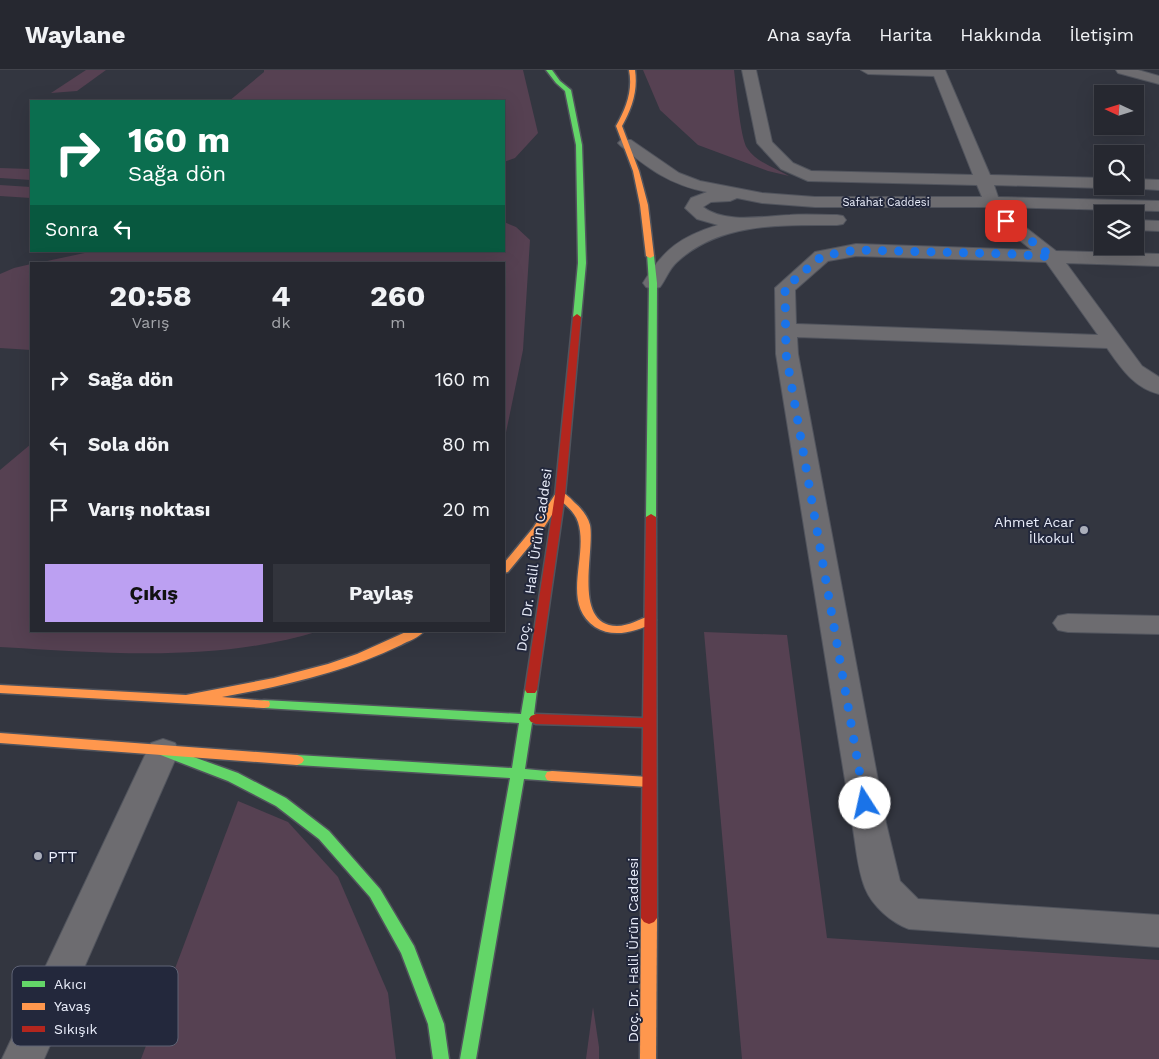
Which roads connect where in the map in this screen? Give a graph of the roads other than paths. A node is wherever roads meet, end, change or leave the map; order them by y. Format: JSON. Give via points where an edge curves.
{"nodes":[{"id":1,"x":549,"y":70,"type":"edge"},
{"id":2,"x":632,"y":70,"type":"edge"},
{"id":3,"x":749,"y":70,"type":"edge"},
{"id":4,"x":868,"y":70,"type":"edge"},
{"id":5,"x":1123,"y":70,"type":"edge"},
{"id":6,"x":939,"y":71,"type":"edge"},
{"id":7,"x":1159,"y":80,"type":"edge"},
{"id":8,"x":626,"y":143,"type":"junction"},
{"id":9,"x":982,"y":180,"type":"junction"},
{"id":10,"x":1094,"y":183,"type":"edge"},
{"id":11,"x":1144,"y":184,"type":"edge"},
{"id":12,"x":1159,"y":185,"type":"edge"},
{"id":13,"x":762,"y":198,"type":"junction"},
{"id":14,"x":993,"y":202,"type":"junction"},
{"id":15,"x":1159,"y":206,"type":"edge"},
{"id":16,"x":852,"y":220,"type":"dead end"},
{"id":17,"x":1035,"y":222,"type":"dead end"},
{"id":18,"x":755,"y":223,"type":"junction"},
{"id":19,"x":1144,"y":225,"type":"edge"},
{"id":20,"x":1159,"y":226,"type":"edge"},
{"id":21,"x":1052,"y":257,"type":"junction"},
{"id":22,"x":1159,"y":260,"type":"edge"},
{"id":23,"x":653,"y":283,"type":"junction"},
{"id":24,"x":786,"y":330,"type":"junction"},
{"id":25,"x":1113,"y":342,"type":"junction"},
{"id":26,"x":1159,"y":387,"type":"edge"},
{"id":27,"x":560,"y":494,"type":"junction"},
{"id":28,"x":505,"y":569,"type":"edge"},
{"id":29,"x":650,"y":620,"type":"junction"},
{"id":30,"x":1068,"y":623,"type":"dead end"},
{"id":31,"x":1159,"y":625,"type":"edge"},
{"id":32,"x":416,"y":632,"type":"edge"},
{"id":33,"x":0,"y":689,"type":"edge"},
{"id":34,"x":183,"y":700,"type":"junction"},
{"id":35,"x":526,"y":719,"type":"junction"},
{"id":36,"x":650,"y":723,"type":"junction"},
{"id":37,"x":0,"y":738,"type":"edge"},
{"id":38,"x":163,"y":751,"type":"junction"},
{"id":39,"x":518,"y":773,"type":"junction"},
{"id":40,"x":649,"y":782,"type":"junction"},
{"id":41,"x":1159,"y":931,"type":"edge"},
{"id":42,"x":65,"y":966,"type":"edge"},
{"id":43,"x":29,"y":1046,"type":"edge"},
{"id":44,"x":23,"y":1059,"type":"edge"},
{"id":45,"x":441,"y":1059,"type":"edge"},
{"id":46,"x":468,"y":1059,"type":"edge"},
{"id":47,"x":648,"y":1059,"type":"edge"}],
"edges":[{"from":1,"to":27,"type":"main road","name":"Doç. Dr. Halil Ürün Caddesi","via":[[568,90],[579,145],[582,263]]},
{"from":2,"to":8,"type":"main road","name":"Doç. Dr. Halil Ürün Caddesi","via":[[632,97],[619,126]]},
{"from":3,"to":9,"type":"street","via":[[765,143],[787,166],[808,176]]},
{"from":4,"to":6,"type":"street"},
{"from":5,"to":7,"type":"street"},
{"from":6,"to":9,"type":"street"},
{"from":8,"to":13,"type":"street","name":"Safahat Caddesi","via":[[673,177],[696,185]]},
{"from":8,"to":23,"type":"main road","name":"Doç. Dr. Halil Ürün Caddesi","via":[[644,205]]},
{"from":9,"to":10,"type":"street"},
{"from":9,"to":14,"type":"street"},
{"from":11,"to":12,"type":"street"},
{"from":13,"to":14,"type":"street","name":"Safahat Caddesi","via":[[815,202]]},
{"from":13,"to":18,"type":"street","via":[[708,197],[697,202],[694,208],[700,214],[715,219]]},
{"from":14,"to":15,"type":"street","name":"Safahat Caddesi"},
{"from":16,"to":18,"type":"street","name":"Safahat Caddesi"},
{"from":17,"to":21,"type":"street","via":[[998,221]]},
{"from":18,"to":23,"type":"street","name":"Safahat Caddesi","via":[[706,234],[686,244],[669,259]]},
{"from":19,"to":20,"type":"street"},
{"from":21,"to":22,"type":"street"},
{"from":21,"to":24,"type":"street","via":[[856,250],[822,256],[785,288]]},
{"from":21,"to":25,"type":"street"},
{"from":23,"to":29,"type":"main road","name":"Doç. Dr. Halil Ürün Caddesi"},
{"from":24,"to":25,"type":"street"},
{"from":24,"to":41,"type":"street","via":[[786,354],[868,822],[883,888],[909,914]]},
{"from":25,"to":26,"type":"street","via":[[1134,371]]},
{"from":27,"to":28,"type":"main road","via":[[537,530]]},
{"from":27,"to":29,"type":"main road","via":[[574,507],[584,525],[583,605],[588,618],[600,627],[616,630],[632,628]]},
{"from":27,"to":35,"type":"main road","name":"Doç. Dr. Halil Ürün Caddesi"},
{"from":29,"to":36,"type":"main road","name":"Doç. Dr. Halil Ürün Caddesi"},
{"from":30,"to":31,"type":"street"},
{"from":32,"to":34,"type":"main road","via":[[380,651],[317,672]]},
{"from":33,"to":34,"type":"main road"},
{"from":34,"to":35,"type":"main road"},
{"from":35,"to":36,"type":"main road"},
{"from":35,"to":39,"type":"main road","name":"Doç. Dr. Halil Ürün Caddesi"},
{"from":36,"to":40,"type":"main road","name":"Doç. Dr. Halil Ürün Caddesi"},
{"from":37,"to":38,"type":"main road"},
{"from":38,"to":39,"type":"main road"},
{"from":38,"to":42,"type":"street"},
{"from":38,"to":45,"type":"main road","via":[[233,777],[281,802],[330,843],[375,893],[408,952],[436,1024]]},
{"from":39,"to":40,"type":"main road"},
{"from":39,"to":46,"type":"main road","name":"Doç. Dr. Halil Ürün Caddesi"},
{"from":40,"to":47,"type":"main road","name":"Doç. Dr. Halil Ürün Caddesi"},
{"from":43,"to":44,"type":"street"}]}
